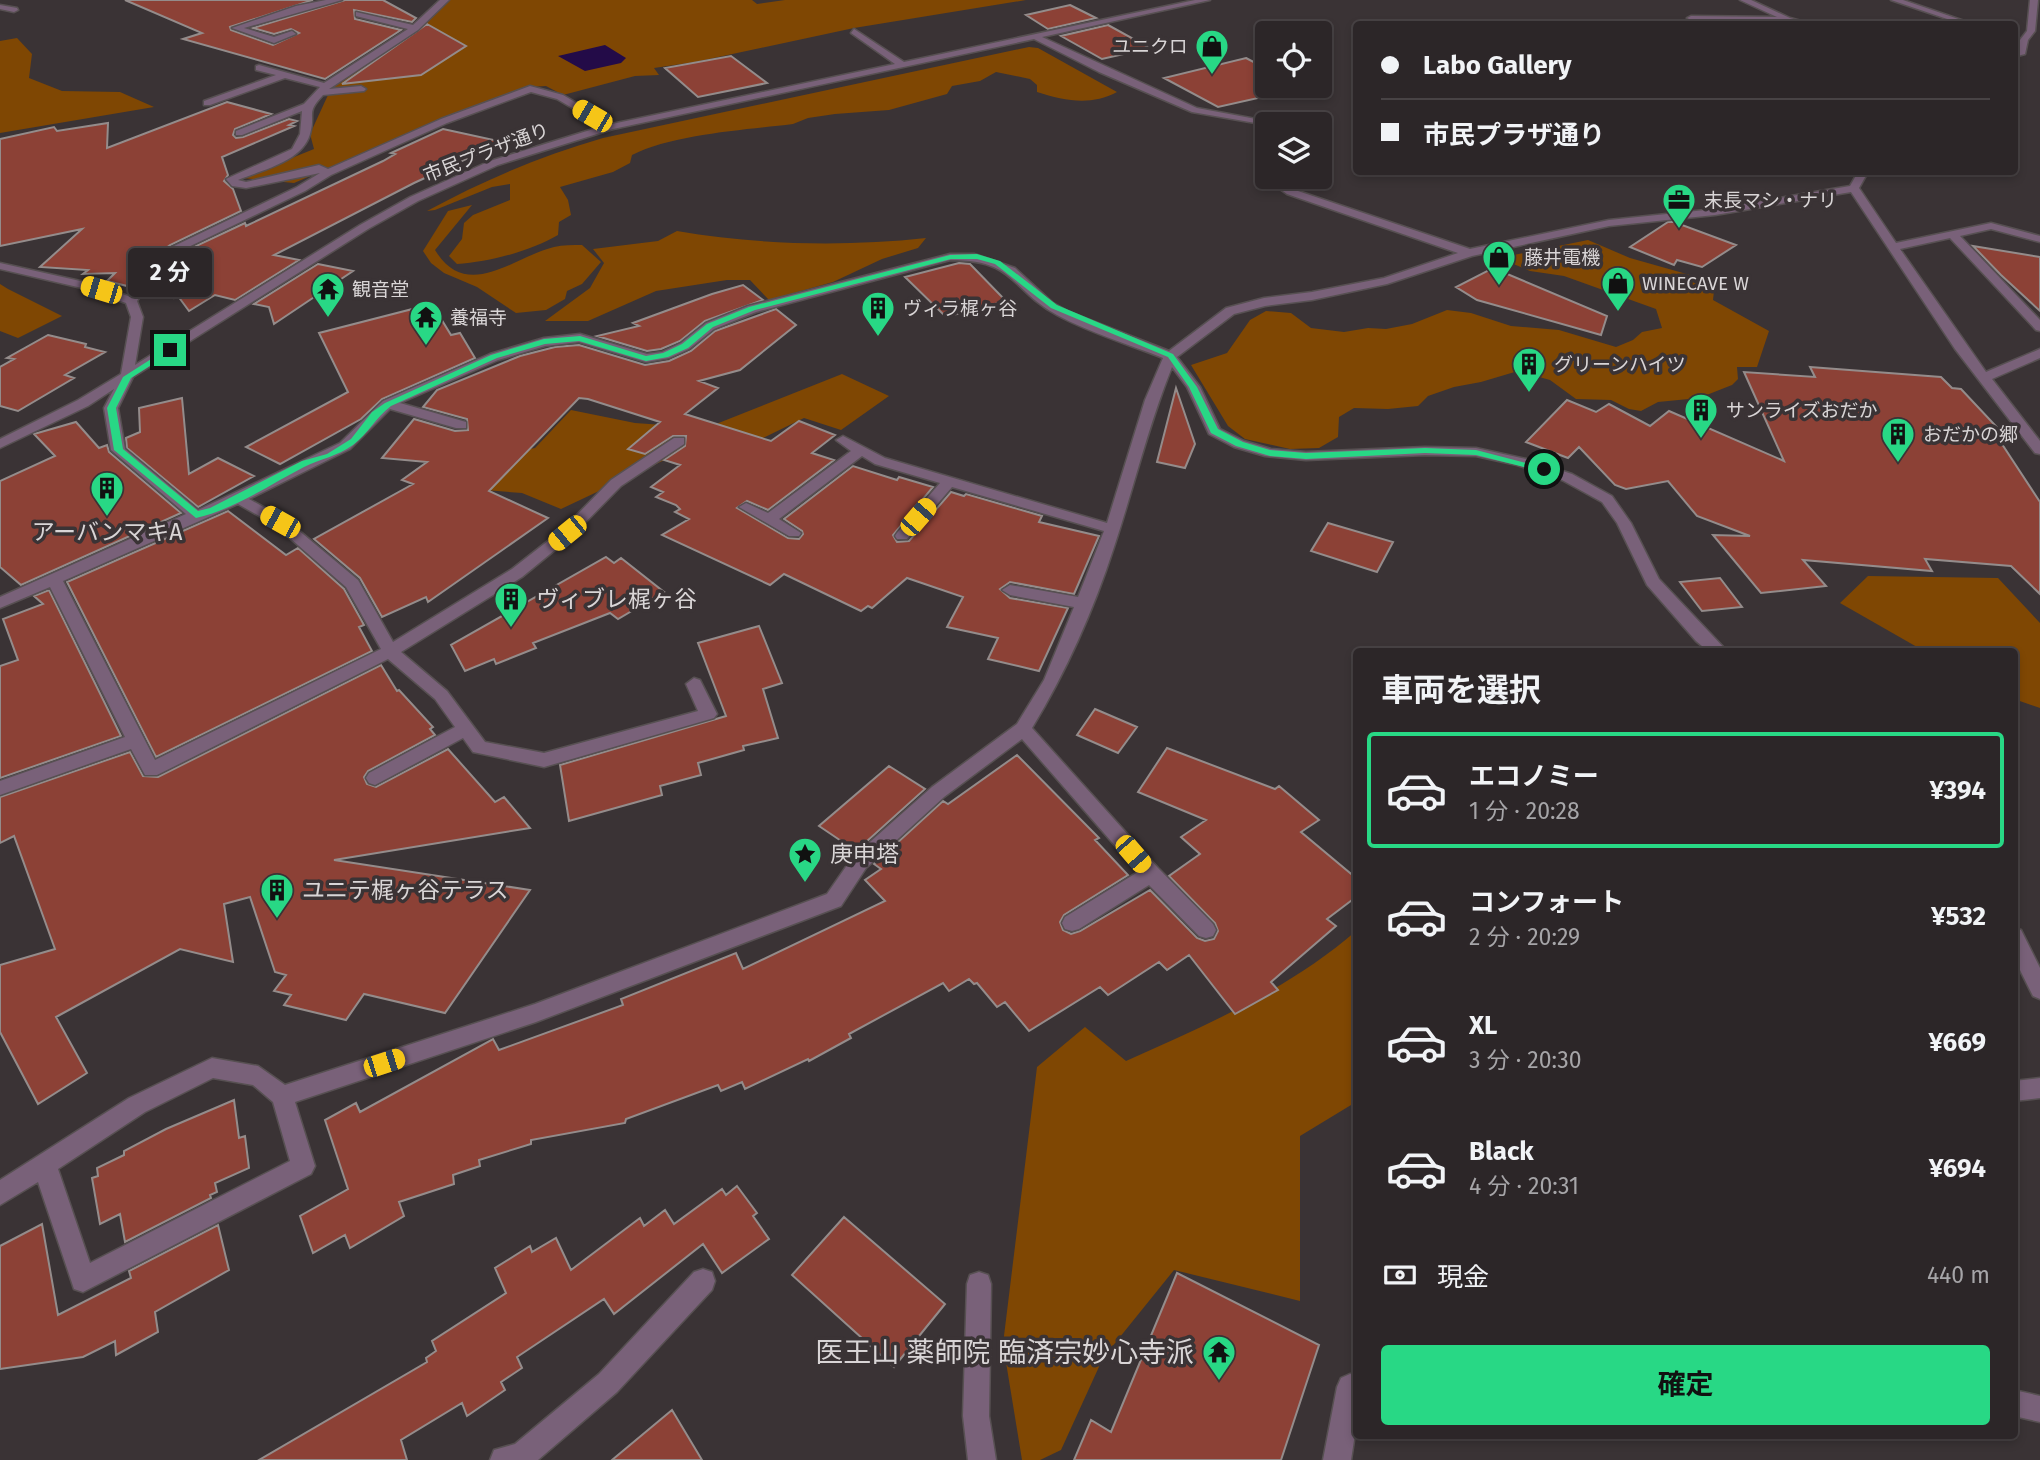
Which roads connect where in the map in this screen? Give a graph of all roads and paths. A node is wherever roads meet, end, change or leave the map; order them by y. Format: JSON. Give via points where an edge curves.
{"nodes":[{"id":1,"x":338,"y":0,"type":"edge"},
{"id":2,"x":1206,"y":0,"type":"edge"},
{"id":3,"x":1895,"y":0,"type":"edge"},
{"id":4,"x":2034,"y":0,"type":"edge"},
{"id":5,"x":440,"y":1,"type":"edge"},
{"id":6,"x":1748,"y":1,"type":"edge"},
{"id":7,"x":0,"y":7,"type":"edge"},
{"id":8,"x":14,"y":10,"type":"dead end"},
{"id":9,"x":359,"y":14,"type":"dead end"},
{"id":10,"x":1691,"y":18,"type":"dead end"},
{"id":11,"x":2036,"y":19,"type":"edge"},
{"id":12,"x":1789,"y":20,"type":"junction"},
{"id":13,"x":1794,"y":21,"type":"edge"},
{"id":14,"x":1960,"y":21,"type":"edge"},
{"id":15,"x":415,"y":28,"type":"junction"},
{"id":16,"x":854,"y":31,"type":"dead end"},
{"id":17,"x":2035,"y":32,"type":"edge"},
{"id":18,"x":292,"y":34,"type":"dead end"},
{"id":19,"x":1037,"y":37,"type":"junction"},
{"id":20,"x":2019,"y":38,"type":"edge"},
{"id":21,"x":274,"y":40,"type":"junction"},
{"id":22,"x":257,"y":46,"type":"dead end"},
{"id":23,"x":2018,"y":53,"type":"edge"},
{"id":24,"x":904,"y":66,"type":"junction"},
{"id":25,"x":259,"y":68,"type":"dead end"},
{"id":26,"x":285,"y":75,"type":"junction"},
{"id":27,"x":323,"y":89,"type":"junction"},
{"id":28,"x":361,"y":89,"type":"dead end"},
{"id":29,"x":207,"y":103,"type":"dead end"},
{"id":30,"x":307,"y":106,"type":"junction"},
{"id":31,"x":1255,"y":120,"type":"edge"},
{"id":32,"x":611,"y":127,"type":"junction"},
{"id":33,"x":239,"y":133,"type":"dead end"},
{"id":34,"x":327,"y":173,"type":"junction"},
{"id":35,"x":1861,"y":175,"type":"edge"},
{"id":36,"x":1854,"y":188,"type":"junction"},
{"id":37,"x":1288,"y":189,"type":"edge"},
{"id":38,"x":1952,"y":234,"type":"junction"},
{"id":39,"x":2040,"y":239,"type":"edge"},
{"id":40,"x":1892,"y":247,"type":"junction"},
{"id":41,"x":1469,"y":253,"type":"junction"},
{"id":42,"x":0,"y":266,"type":"edge"},
{"id":43,"x":905,"y":271,"type":"junction"},
{"id":44,"x":867,"y":276,"type":"dead end"},
{"id":45,"x":131,"y":301,"type":"junction"},
{"id":46,"x":2040,"y":327,"type":"edge"},
{"id":47,"x":2040,"y":353,"type":"edge"},
{"id":48,"x":1171,"y":356,"type":"junction"},
{"id":49,"x":127,"y":377,"type":"junction"},
{"id":50,"x":1984,"y":378,"type":"junction"},
{"id":51,"x":388,"y":404,"type":"junction"},
{"id":52,"x":461,"y":425,"type":"dead end"},
{"id":53,"x":843,"y":440,"type":"dead end"},
{"id":54,"x":679,"y":441,"type":"dead end"},
{"id":55,"x":0,"y":444,"type":"edge"},
{"id":56,"x":862,"y":450,"type":"junction"},
{"id":57,"x":2040,"y":450,"type":"edge"},
{"id":58,"x":949,"y":481,"type":"junction"},
{"id":59,"x":237,"y":498,"type":"junction"},
{"id":60,"x":746,"y":508,"type":"dead end"},
{"id":61,"x":196,"y":515,"type":"junction"},
{"id":62,"x":769,"y":519,"type":"junction"},
{"id":63,"x":1112,"y":529,"type":"junction"},
{"id":64,"x":794,"y":533,"type":"dead end"},
{"id":65,"x":902,"y":536,"type":"dead end"},
{"id":66,"x":54,"y":579,"type":"junction"},
{"id":67,"x":1010,"y":590,"type":"dead end"},
{"id":68,"x":0,"y":603,"type":"edge"},
{"id":69,"x":1083,"y":604,"type":"junction"},
{"id":70,"x":1715,"y":648,"type":"edge"},
{"id":71,"x":390,"y":651,"type":"junction"},
{"id":72,"x":694,"y":684,"type":"dead end"},
{"id":73,"x":466,"y":729,"type":"junction"},
{"id":74,"x":1023,"y":729,"type":"junction"},
{"id":75,"x":136,"y":740,"type":"junction"},
{"id":76,"x":375,"y":778,"type":"dead end"},
{"id":77,"x":0,"y":788,"type":"edge"},
{"id":78,"x":1151,"y":874,"type":"junction"},
{"id":79,"x":1072,"y":923,"type":"dead end"},
{"id":80,"x":1206,"y":930,"type":"dead end"},
{"id":81,"x":2018,"y":942,"type":"edge"},
{"id":82,"x":2034,"y":964,"type":"edge"},
{"id":83,"x":2040,"y":990,"type":"edge"},
{"id":84,"x":2040,"y":1088,"type":"edge"},
{"id":85,"x":2018,"y":1091,"type":"edge"},
{"id":86,"x":282,"y":1096,"type":"junction"},
{"id":87,"x":44,"y":1163,"type":"junction"},
{"id":88,"x":0,"y":1192,"type":"edge"},
{"id":89,"x":703,"y":1281,"type":"dead end"},
{"id":90,"x":979,"y":1284,"type":"dead end"},
{"id":91,"x":1353,"y":1388,"type":"edge"},
{"id":92,"x":2018,"y":1404,"type":"edge"},
{"id":93,"x":2040,"y":1409,"type":"edge"},
{"id":94,"x":504,"y":1460,"type":"edge"},
{"id":95,"x":982,"y":1460,"type":"edge"},
{"id":96,"x":1337,"y":1460,"type":"edge"}],
"edges":[{"from":1,"to":21,"type":"street","via":[[236,28]]},
{"from":2,"to":19,"type":"street","name":"市民プラザ通り"},
{"from":3,"to":14,"type":"street"},
{"from":4,"to":11,"type":"street"},
{"from":5,"to":15,"type":"street"},
{"from":6,"to":12,"type":"street"},
{"from":7,"to":8,"type":"street"},
{"from":9,"to":15,"type":"street"},
{"from":10,"to":12,"type":"street"},
{"from":11,"to":17,"type":"street"},
{"from":12,"to":13,"type":"street"},
{"from":15,"to":27,"type":"street"},
{"from":16,"to":24,"type":"street"},
{"from":17,"to":20,"type":"street"},
{"from":18,"to":21,"type":"street"},
{"from":19,"to":24,"type":"street","name":"市民プラザ通り"},
{"from":19,"to":31,"type":"street","via":[[1195,110]]},
{"from":20,"to":23,"type":"street","via":[[2022,52]]},
{"from":21,"to":22,"type":"street"},
{"from":24,"to":32,"type":"street","name":"市民プラザ通り"},
{"from":25,"to":26,"type":"street"},
{"from":26,"to":27,"type":"street"},
{"from":26,"to":29,"type":"street"},
{"from":27,"to":28,"type":"street"},
{"from":27,"to":30,"type":"street"},
{"from":30,"to":33,"type":"street"},
{"from":30,"to":34,"type":"street","via":[[304,134],[296,151],[232,178],[246,186],[319,169]]},
{"from":32,"to":34,"type":"street","via":[[554,94],[530,89]]},
{"from":32,"to":49,"type":"street","name":"市民プラザ通り","via":[[494,163],[414,199]]},
{"from":34,"to":45,"type":"street","via":[[176,249],[156,264]]},
{"from":35,"to":36,"type":"street"},
{"from":36,"to":40,"type":"street"},
{"from":36,"to":41,"type":"street","via":[[1715,212],[1609,223]]},
{"from":37,"to":41,"type":"street"},
{"from":38,"to":39,"type":"street","via":[[1992,226]]},
{"from":38,"to":40,"type":"street"},
{"from":38,"to":46,"type":"street"},
{"from":40,"to":50,"type":"street"},
{"from":41,"to":48,"type":"street","via":[[1387,281],[1230,311]]},
{"from":42,"to":45,"type":"street","via":[[85,285]]},
{"from":43,"to":44,"type":"street"},
{"from":43,"to":48,"type":"street","via":[[950,257],[995,263],[1011,270],[1065,315]]},
{"from":43,"to":51,"type":"street","via":[[752,309],[710,326],[665,355],[646,358],[580,338],[544,342],[494,357]]},
{"from":45,"to":49,"type":"street","via":[[137,317]]},
{"from":47,"to":50,"type":"street"},
{"from":48,"to":63,"type":"street","via":[[1152,400]]},
{"from":48,"to":70,"type":"street","via":[[1193,387],[1214,431],[1250,447],[1306,456],[1476,452],[1567,477],[1607,499],[1624,523],[1652,582]]},
{"from":49,"to":55,"type":"street","name":"市民プラザ通り"},
{"from":49,"to":61,"type":"street","via":[[111,408],[118,450]]},
{"from":50,"to":57,"type":"street"},
{"from":51,"to":52,"type":"street"},
{"from":51,"to":59,"type":"street","via":[[354,440],[330,456],[305,463]]},
{"from":53,"to":56,"type":"street"},
{"from":54,"to":71,"type":"street","via":[[616,483],[567,533],[517,573]]},
{"from":56,"to":58,"type":"street","via":[[880,461]]},
{"from":56,"to":62,"type":"street"},
{"from":58,"to":63,"type":"street"},
{"from":58,"to":65,"type":"street"},
{"from":59,"to":61,"type":"street"},
{"from":59,"to":71,"type":"street","via":[[280,522],[352,584]]},
{"from":60,"to":62,"type":"street"},
{"from":61,"to":66,"type":"street"},
{"from":62,"to":64,"type":"street"},
{"from":63,"to":69,"type":"street"},
{"from":66,"to":68,"type":"street"},
{"from":66,"to":75,"type":"street"},
{"from":67,"to":69,"type":"street"},
{"from":69,"to":74,"type":"street","via":[[1052,681]]},
{"from":71,"to":73,"type":"street","via":[[441,695]]},
{"from":71,"to":75,"type":"street","via":[[151,770]]},
{"from":72,"to":73,"type":"street","via":[[708,714],[544,760],[480,747]]},
{"from":73,"to":76,"type":"street"},
{"from":74,"to":78,"type":"street"},
{"from":74,"to":86,"type":"street","via":[[938,792],[859,863],[835,900],[536,1013]]},
{"from":75,"to":77,"type":"street"},
{"from":78,"to":79,"type":"street"},
{"from":78,"to":80,"type":"street"},
{"from":81,"to":82,"type":"street"},
{"from":82,"to":83,"type":"street"},
{"from":84,"to":85,"type":"street"},
{"from":86,"to":87,"type":"street","via":[[258,1076],[212,1068],[137,1105]]},
{"from":86,"to":87,"type":"street","via":[[303,1166],[83,1280]]},
{"from":87,"to":88,"type":"street"},
{"from":89,"to":94,"type":"street","via":[[608,1383],[522,1456]]},
{"from":90,"to":95,"type":"street","via":[[976,1416]]},
{"from":91,"to":96,"type":"street"},
{"from":92,"to":93,"type":"street"}]}
